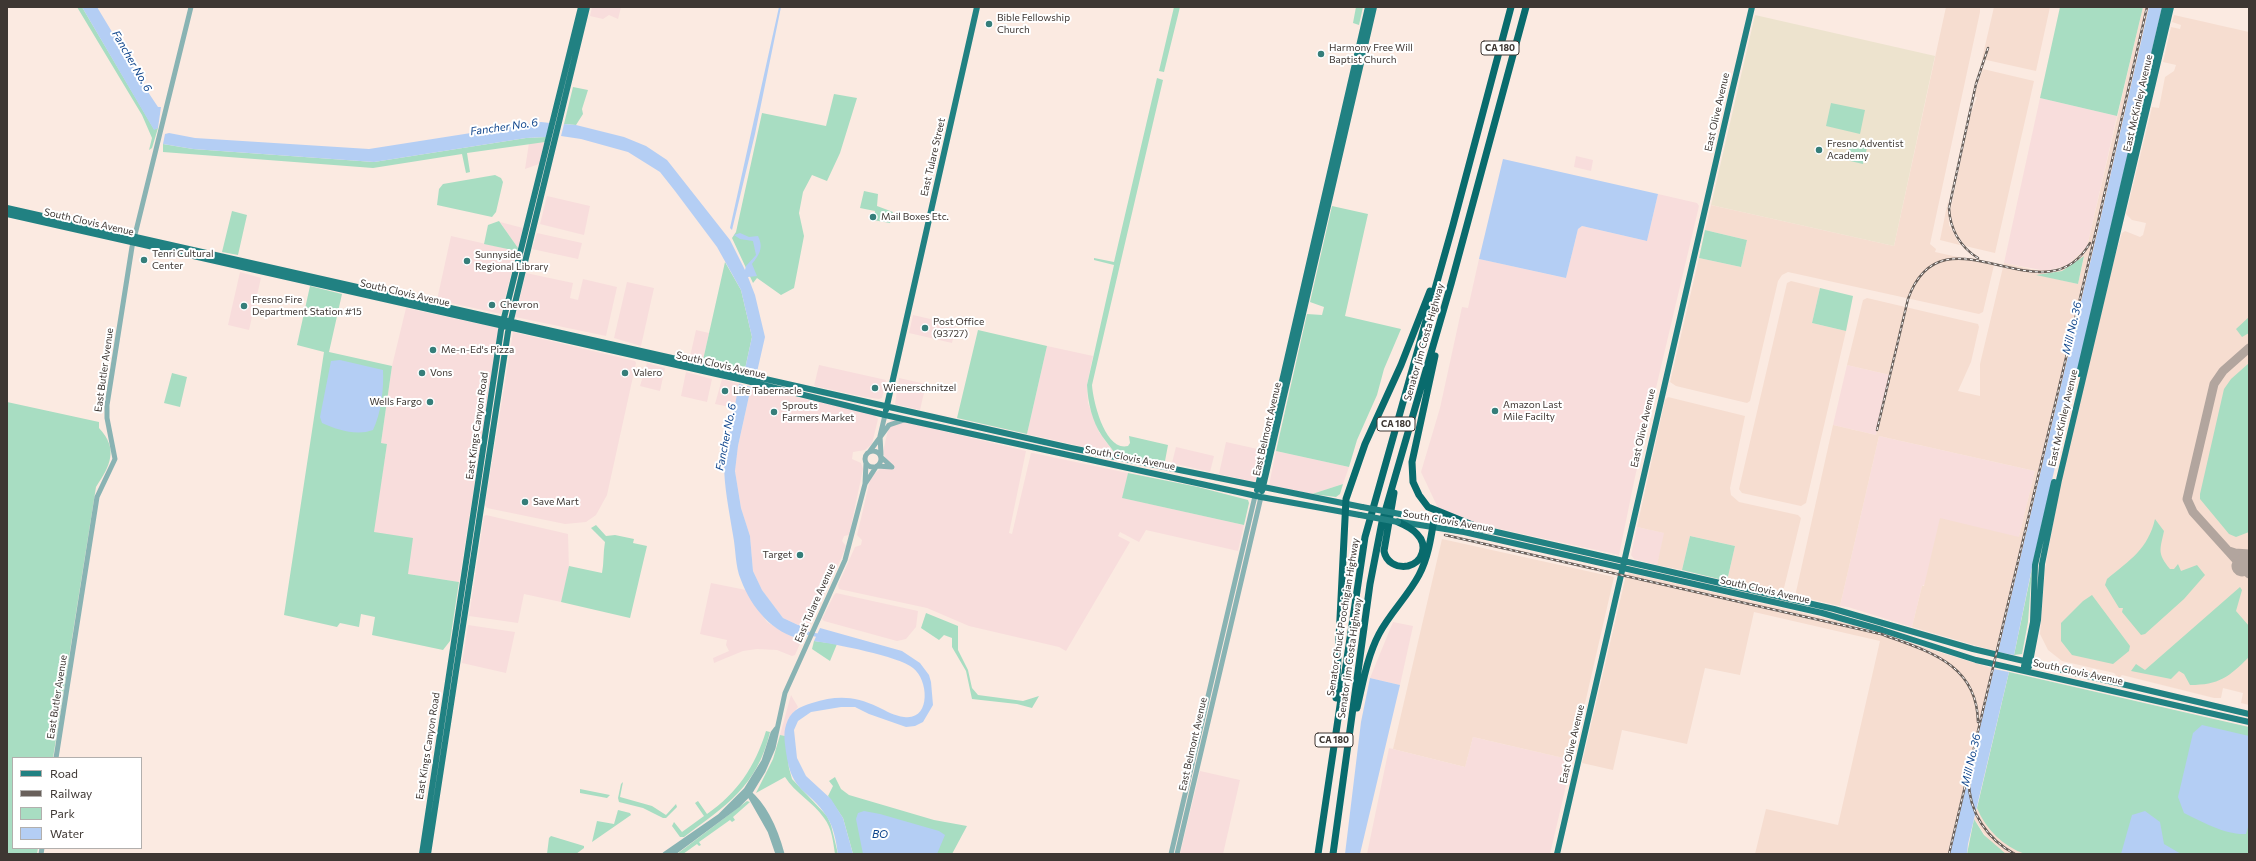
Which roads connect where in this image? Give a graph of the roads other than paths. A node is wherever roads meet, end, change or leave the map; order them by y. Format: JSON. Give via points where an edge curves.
{"nodes":[{"id":1,"x":191,"y":7,"type":"edge"},
{"id":2,"x":581,"y":7,"type":"edge"},
{"id":3,"x":587,"y":7,"type":"edge"},
{"id":4,"x":977,"y":7,"type":"edge"},
{"id":5,"x":1368,"y":7,"type":"edge"},
{"id":6,"x":1374,"y":7,"type":"edge"},
{"id":7,"x":1511,"y":7,"type":"edge"},
{"id":8,"x":1752,"y":7,"type":"edge"},
{"id":9,"x":2165,"y":7,"type":"edge"},
{"id":10,"x":2171,"y":7,"type":"edge"},
{"id":11,"x":1526,"y":8,"type":"edge"},
{"id":12,"x":2140,"y":109,"type":"junction"},
{"id":13,"x":556,"y":127,"type":"junction"},
{"id":14,"x":553,"y":136,"type":"junction"},
{"id":15,"x":2138,"y":148,"type":"junction"},
{"id":16,"x":2131,"y":152,"type":"junction"},
{"id":17,"x":2126,"y":199,"type":"junction"},
{"id":18,"x":7,"y":208,"type":"edge"},
{"id":19,"x":7,"y":214,"type":"edge"},
{"id":20,"x":2117,"y":223,"type":"junction"},
{"id":21,"x":1453,"y":225,"type":"junction"},
{"id":22,"x":134,"y":239,"type":"junction"},
{"id":23,"x":1451,"y":284,"type":"junction"},
{"id":24,"x":504,"y":319,"type":"junction"},
{"id":25,"x":511,"y":320,"type":"junction"},
{"id":26,"x":502,"y":326,"type":"junction"},
{"id":27,"x":509,"y":327,"type":"junction"},
{"id":28,"x":582,"y":336,"type":"junction"},
{"id":29,"x":565,"y":340,"type":"junction"},
{"id":30,"x":609,"y":342,"type":"junction"},
{"id":31,"x":586,"y":345,"type":"junction"},
{"id":32,"x":643,"y":357,"type":"junction"},
{"id":33,"x":678,"y":358,"type":"junction"},
{"id":34,"x":718,"y":367,"type":"junction"},
{"id":35,"x":692,"y":369,"type":"junction"},
{"id":36,"x":744,"y":377,"type":"junction"},
{"id":37,"x":751,"y":378,"type":"junction"},
{"id":38,"x":786,"y":383,"type":"junction"},
{"id":39,"x":757,"y":384,"type":"junction"},
{"id":40,"x":887,"y":406,"type":"junction"},
{"id":41,"x":490,"y":410,"type":"junction"},
{"id":42,"x":885,"y":415,"type":"junction"},
{"id":43,"x":905,"y":420,"type":"junction"},
{"id":44,"x":1409,"y":429,"type":"junction"},
{"id":45,"x":963,"y":432,"type":"junction"},
{"id":46,"x":1008,"y":434,"type":"junction"},
{"id":47,"x":880,"y":436,"type":"junction"},
{"id":48,"x":490,"y":448,"type":"junction"},
{"id":49,"x":870,"y":451,"type":"junction"},
{"id":50,"x":881,"y":457,"type":"junction"},
{"id":51,"x":866,"y":463,"type":"junction"},
{"id":52,"x":876,"y":467,"type":"junction"},
{"id":53,"x":1147,"y":471,"type":"junction"},
{"id":54,"x":1193,"y":473,"type":"junction"},
{"id":55,"x":1173,"y":477,"type":"junction"},
{"id":56,"x":1214,"y":477,"type":"junction"},
{"id":57,"x":865,"y":484,"type":"junction"},
{"id":58,"x":1260,"y":487,"type":"junction"},
{"id":59,"x":1258,"y":496,"type":"junction"},
{"id":60,"x":1345,"y":504,"type":"junction"},
{"id":61,"x":1344,"y":513,"type":"junction"},
{"id":62,"x":1398,"y":522,"type":"junction"},
{"id":63,"x":1433,"y":522,"type":"junction"},
{"id":64,"x":1482,"y":529,"type":"junction"},
{"id":65,"x":1464,"y":532,"type":"junction"},
{"id":66,"x":1514,"y":536,"type":"junction"},
{"id":67,"x":2040,"y":543,"type":"junction"},
{"id":68,"x":1624,"y":561,"type":"junction"},
{"id":69,"x":1623,"y":568,"type":"junction"},
{"id":70,"x":2039,"y":584,"type":"junction"},
{"id":71,"x":2028,"y":662,"type":"junction"},
{"id":72,"x":2025,"y":672,"type":"junction"},
{"id":73,"x":2249,"y":714,"type":"edge"},
{"id":74,"x":2249,"y":722,"type":"edge"},
{"id":75,"x":1332,"y":756,"type":"junction"},
{"id":76,"x":1346,"y":756,"type":"junction"},
{"id":77,"x":56,"y":757,"type":"edge"},
{"id":78,"x":438,"y":766,"type":"junction"},
{"id":79,"x":747,"y":792,"type":"junction"},
{"id":80,"x":422,"y":854,"type":"edge"},
{"id":81,"x":428,"y":854,"type":"edge"},
{"id":82,"x":665,"y":854,"type":"edge"},
{"id":83,"x":672,"y":854,"type":"edge"},
{"id":84,"x":778,"y":854,"type":"edge"},
{"id":85,"x":782,"y":854,"type":"edge"},
{"id":86,"x":1171,"y":854,"type":"edge"},
{"id":87,"x":1177,"y":854,"type":"edge"},
{"id":88,"x":1318,"y":854,"type":"edge"},
{"id":89,"x":1333,"y":854,"type":"edge"},
{"id":90,"x":1557,"y":854,"type":"edge"}],
"edges":[{"from":1,"to":22,"type":"street","name":"East Butler Avenue"},
{"from":2,"to":13,"type":"main road","name":"East Kings Canyon Road"},
{"from":3,"to":13,"type":"main road","name":"East Kings Canyon Road"},
{"from":4,"to":40,"type":"main road","name":"East Tulare Street"},
{"from":5,"to":58,"type":"main road","name":"East Belmont Avenue"},
{"from":6,"to":58,"type":"main road","name":"East Belmont Avenue"},
{"from":7,"to":21,"type":"highway","number":"CA 180"},
{"from":8,"to":68,"type":"main road","name":"East Olive Avenue"},
{"from":9,"to":12,"type":"main road","name":"East McKinley Avenue"},
{"from":10,"to":15,"type":"main road","name":"East McKinley Avenue"},
{"from":11,"to":23,"type":"highway","name":"Senator Jim Costa Highway","number":"CA 180"},
{"from":12,"to":15,"type":"main road","via":[[2136,144]]},
{"from":12,"to":16,"type":"main road","name":"East McKinley Avenue"},
{"from":13,"to":14,"type":"main road","name":"East Kings Canyon Road"},
{"from":14,"to":24,"type":"main road","name":"East Kings Canyon Road"},
{"from":14,"to":25,"type":"main road","name":"East Kings Canyon Road"},
{"from":15,"to":17,"type":"main road","name":"East McKinley Avenue"},
{"from":16,"to":17,"type":"main road","via":[[2133,156]]},
{"from":16,"to":20,"type":"main road","name":"East McKinley Avenue"},
{"from":17,"to":20,"type":"main road","name":"East McKinley Avenue"},
{"from":18,"to":22,"type":"main road","name":"South Clovis Avenue"},
{"from":19,"to":22,"type":"main road","name":"South Clovis Avenue"},
{"from":20,"to":67,"type":"main road","name":"East McKinley Avenue"},
{"from":20,"to":70,"type":"main road","name":"East McKinley Avenue","via":[[2059,480]]},
{"from":21,"to":60,"type":"highway","via":[[1404,358],[1357,463]]},
{"from":21,"to":75,"type":"highway","name":"Senator Chuck Poochigian Highway","number":"CA 180","via":[[1365,537]]},
{"from":22,"to":24,"type":"main road","name":"South Clovis Avenue"},
{"from":22,"to":26,"type":"main road","name":"South Clovis Avenue"},
{"from":22,"to":77,"type":"street","name":"East Butler Avenue","via":[[107,405],[115,459],[97,497]]},
{"from":23,"to":44,"type":"highway","name":"Senator Jim Costa Highway","number":"CA 180"},
{"from":23,"to":64,"type":"highway","via":[[1414,452],[1412,478],[1417,492],[1428,506]]},
{"from":24,"to":25,"type":"main road","name":"South Clovis Avenue"},
{"from":24,"to":26,"type":"main road","name":"East Kings Canyon Road"},
{"from":25,"to":27,"type":"main road","name":"East Kings Canyon Road"},
{"from":25,"to":28,"type":"main road","name":"South Clovis Avenue"},
{"from":26,"to":27,"type":"main road","name":"South Clovis Avenue"},
{"from":26,"to":41,"type":"main road","name":"East Kings Canyon Road"},
{"from":27,"to":29,"type":"main road","name":"South Clovis Avenue"},
{"from":27,"to":48,"type":"main road","name":"East Kings Canyon Road"},
{"from":28,"to":29,"type":"main road","via":[[579,339],[570,337]]},
{"from":28,"to":30,"type":"main road","name":"South Clovis Avenue"},
{"from":29,"to":31,"type":"main road","name":"South Clovis Avenue"},
{"from":30,"to":31,"type":"main road","via":[[605,345]]},
{"from":30,"to":33,"type":"main road","name":"South Clovis Avenue"},
{"from":31,"to":32,"type":"main road","name":"South Clovis Avenue"},
{"from":32,"to":33,"type":"main road","via":[[646,355],[671,360]]},
{"from":32,"to":35,"type":"main road","name":"South Clovis Avenue"},
{"from":33,"to":34,"type":"main road","name":"South Clovis Avenue"},
{"from":34,"to":35,"type":"main road","via":[[715,370],[697,366]]},
{"from":34,"to":36,"type":"main road","name":"South Clovis Avenue"},
{"from":35,"to":36,"type":"main road","name":"South Clovis Avenue"},
{"from":36,"to":37,"type":"main road","name":"South Clovis Avenue"},
{"from":37,"to":38,"type":"main road","name":"South Clovis Avenue","via":[[761,377]]},
{"from":37,"to":39,"type":"main road","name":"South Clovis Avenue"},
{"from":38,"to":39,"type":"main road","via":[[781,385],[762,381]]},
{"from":38,"to":40,"type":"main road","name":"South Clovis Avenue"},
{"from":39,"to":42,"type":"main road","name":"South Clovis Avenue"},
{"from":40,"to":42,"type":"main road","name":"East Tulare Avenue"},
{"from":40,"to":46,"type":"main road","name":"South Clovis Avenue"},
{"from":41,"to":48,"type":"main road"},
{"from":41,"to":78,"type":"main road","name":"East Kings Canyon Road","via":[[443,716]]},
{"from":42,"to":43,"type":"main road","name":"South Clovis Avenue"},
{"from":42,"to":47,"type":"street","name":"East Tulare Avenue"},
{"from":43,"to":45,"type":"main road","name":"South Clovis Avenue"},
{"from":43,"to":47,"type":"street","via":[[889,425]]},
{"from":44,"to":62,"type":"highway","via":[[1384,546],[1388,560],[1397,566],[1408,566],[1419,559],[1423,545],[1416,533]]},
{"from":44,"to":76,"type":"highway","name":"Senator Jim Costa Highway","number":"CA 180","via":[[1373,566]]},
{"from":45,"to":46,"type":"main road","via":[[968,429]]},
{"from":45,"to":53,"type":"main road","name":"South Clovis Avenue"},
{"from":46,"to":54,"type":"main road","name":"South Clovis Avenue"},
{"from":47,"to":49,"type":"street","name":"East Tulare Avenue"},
{"from":47,"to":50,"type":"street","name":"East Tulare Avenue"},
{"from":48,"to":78,"type":"main road","name":"East Kings Canyon Road"},
{"from":49,"to":50,"type":"street","via":[[877,452]]},
{"from":49,"to":51,"type":"street","name":"East Tulare Avenue","via":[[865,457]]},
{"from":50,"to":52,"type":"street","name":"East Tulare Avenue","via":[[881,462]]},
{"from":50,"to":52,"type":"street","via":[[892,467]]},
{"from":51,"to":52,"type":"street"},
{"from":51,"to":57,"type":"street","name":"East Tulare Avenue"},
{"from":52,"to":57,"type":"street","name":"East Tulare Avenue"},
{"from":53,"to":54,"type":"main road","via":[[1152,468],[1177,474]]},
{"from":53,"to":55,"type":"main road","name":"South Clovis Avenue"},
{"from":54,"to":56,"type":"main road","name":"South Clovis Avenue"},
{"from":55,"to":56,"type":"main road","via":[[1188,476],[1208,480]]},
{"from":55,"to":59,"type":"main road","name":"South Clovis Avenue"},
{"from":56,"to":58,"type":"main road","name":"South Clovis Avenue"},
{"from":57,"to":79,"type":"street","name":"East Tulare Avenue","via":[[850,547],[785,693],[776,729],[772,733],[764,761]]},
{"from":58,"to":59,"type":"main road","name":"East Belmont Avenue"},
{"from":58,"to":60,"type":"main road","name":"South Clovis Avenue"},
{"from":59,"to":61,"type":"main road","name":"South Clovis Avenue"},
{"from":59,"to":86,"type":"street","name":"East Belmont Avenue"},
{"from":59,"to":87,"type":"street","name":"East Belmont Avenue"},
{"from":60,"to":61,"type":"highway"},
{"from":60,"to":63,"type":"main road","name":"South Clovis Avenue","bridge":true},
{"from":61,"to":62,"type":"main road","name":"South Clovis Avenue","bridge":true},
{"from":61,"to":75,"type":"highway","via":[[1341,624]]},
{"from":62,"to":63,"type":"main road","name":"South Clovis Avenue"},
{"from":63,"to":64,"type":"main road","name":"South Clovis Avenue"},
{"from":63,"to":65,"type":"main road","name":"South Clovis Avenue"},
{"from":63,"to":76,"type":"highway","via":[[1427,557],[1420,575],[1385,623],[1371,652]]},
{"from":64,"to":66,"type":"main road","name":"South Clovis Avenue"},
{"from":65,"to":66,"type":"main road","via":[[1510,539]]},
{"from":65,"to":69,"type":"main road","name":"South Clovis Avenue"},
{"from":66,"to":68,"type":"main road","name":"South Clovis Avenue"},
{"from":67,"to":70,"type":"main road","via":[[2037,581]]},
{"from":67,"to":71,"type":"main road","name":"East McKinley Avenue","via":[[2033,582],[2034,622]]},
{"from":68,"to":69,"type":"main road","name":"East Olive Avenue"},
{"from":68,"to":71,"type":"main road","name":"South Clovis Avenue","via":[[1840,610]]},
{"from":69,"to":72,"type":"main road","name":"South Clovis Avenue","via":[[1836,617]]},
{"from":69,"to":90,"type":"main road","name":"East Olive Avenue"},
{"from":70,"to":71,"type":"main road","name":"East McKinley Avenue","via":[[2038,620]]},
{"from":71,"to":72,"type":"main road","name":"East McKinley Avenue"},
{"from":71,"to":73,"type":"main road","name":"South Clovis Avenue"},
{"from":72,"to":74,"type":"main road","name":"South Clovis Avenue"},
{"from":75,"to":88,"type":"highway","name":"Senator Chuck Poochigian Highway","number":"CA 180"},
{"from":76,"to":89,"type":"highway","number":"CA 180"},
{"from":78,"to":80,"type":"main road","name":"East Kings Canyon Road"},
{"from":78,"to":81,"type":"main road"},
{"from":79,"to":82,"type":"street","via":[[720,816]]},
{"from":79,"to":83,"type":"street","via":[[718,822]]},
{"from":79,"to":84,"type":"street","via":[[770,831]]},
{"from":79,"to":85,"type":"street","via":[[754,796],[766,815]]}]}
